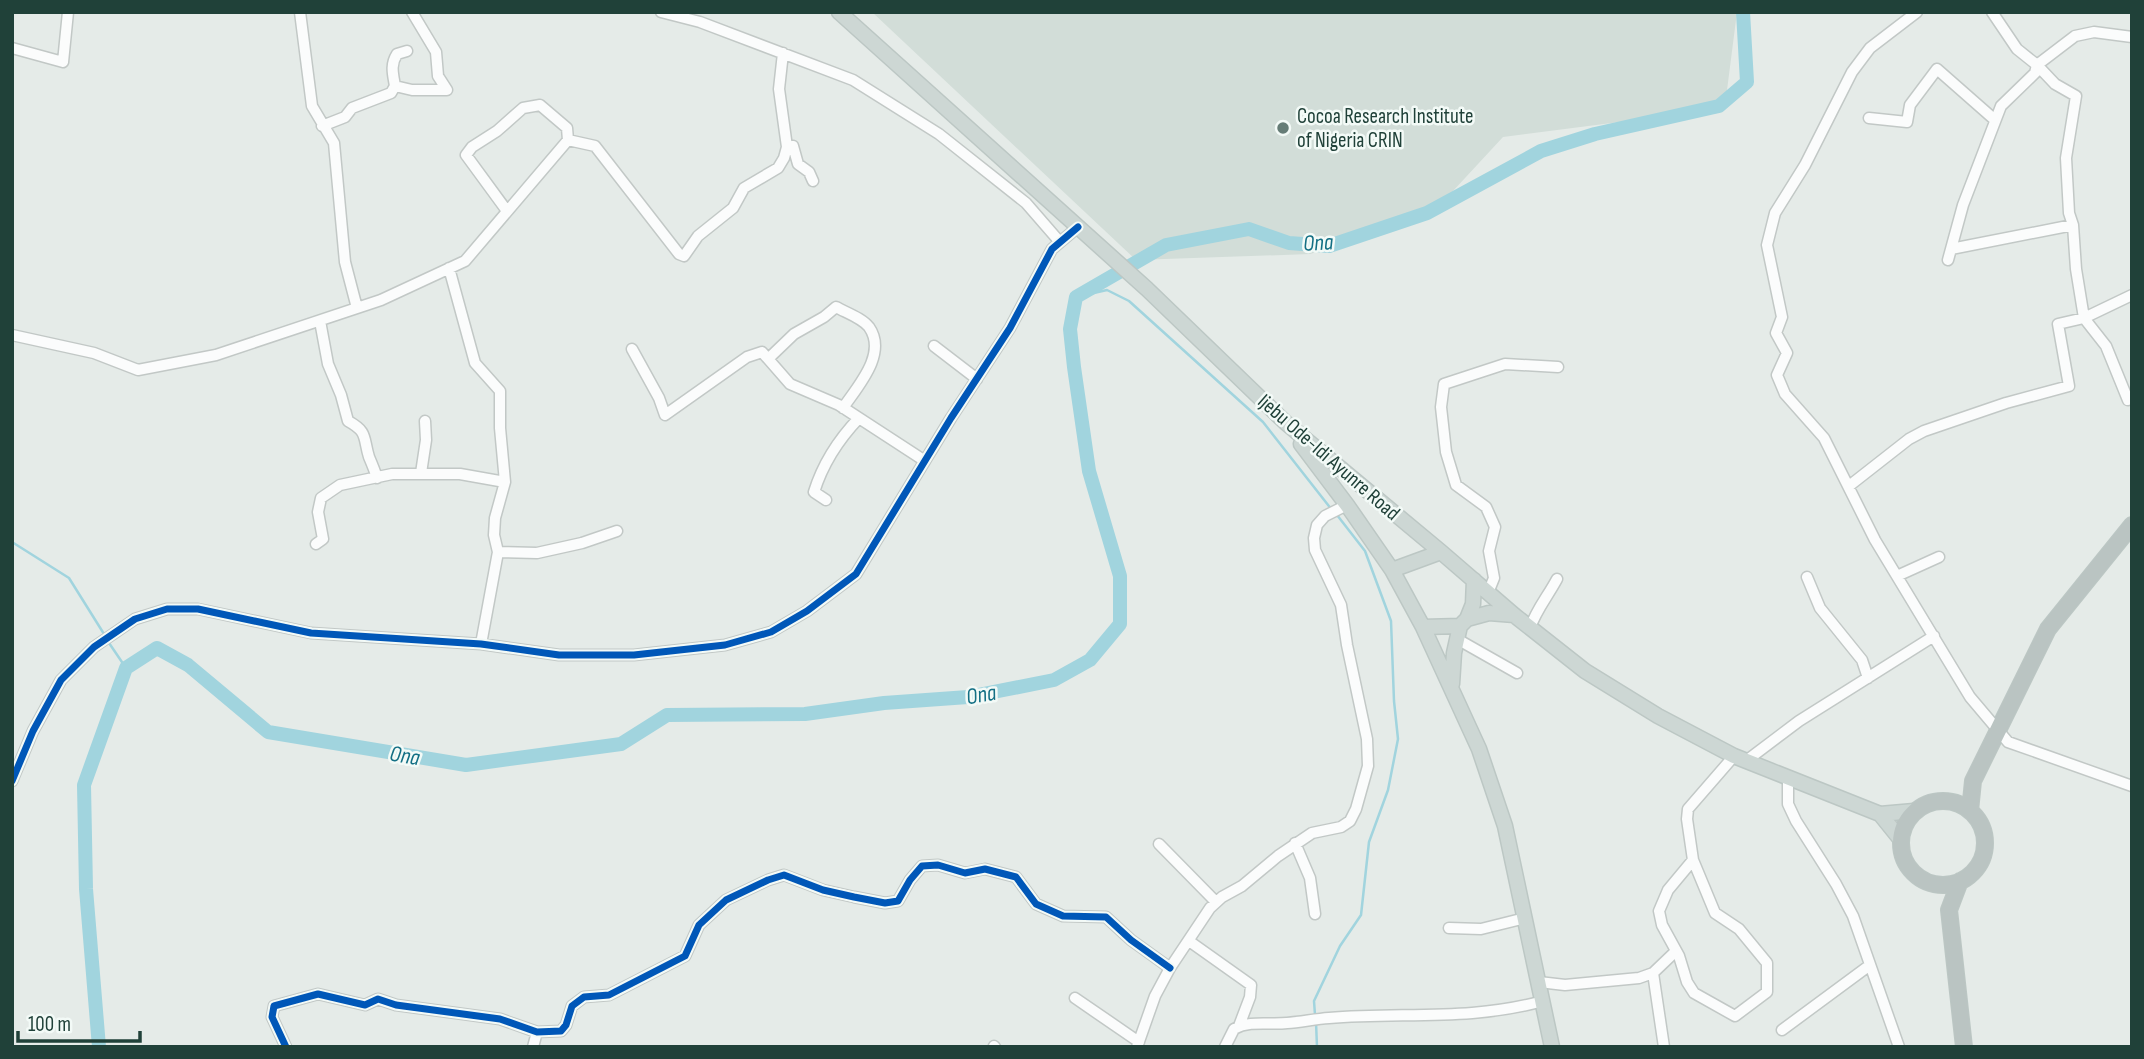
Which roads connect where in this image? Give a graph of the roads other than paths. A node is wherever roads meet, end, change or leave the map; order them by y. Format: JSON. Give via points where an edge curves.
{"nodes":[{"id":1,"x":68,"y":12,"type":"edge"},
{"id":2,"x":300,"y":12,"type":"edge"},
{"id":3,"x":412,"y":12,"type":"edge"},
{"id":4,"x":662,"y":12,"type":"edge"},
{"id":5,"x":839,"y":12,"type":"edge"},
{"id":6,"x":1917,"y":12,"type":"edge"},
{"id":7,"x":1993,"y":12,"type":"edge"},
{"id":8,"x":2132,"y":37,"type":"edge"},
{"id":9,"x":12,"y":48,"type":"edge"},
{"id":10,"x":407,"y":51,"type":"dead end"},
{"id":11,"x":783,"y":53,"type":"junction"},
{"id":12,"x":2037,"y":65,"type":"junction"},
{"id":13,"x":395,"y":86,"type":"junction"},
{"id":14,"x":1870,"y":118,"type":"dead end"},
{"id":15,"x":1995,"y":120,"type":"junction"},
{"id":16,"x":322,"y":126,"type":"junction"},
{"id":17,"x":568,"y":140,"type":"junction"},
{"id":18,"x":787,"y":147,"type":"junction"},
{"id":19,"x":813,"y":181,"type":"dead end"},
{"id":20,"x":507,"y":211,"type":"junction"},
{"id":21,"x":2073,"y":225,"type":"junction"},
{"id":22,"x":1078,"y":227,"type":"junction"},
{"id":23,"x":1059,"y":242,"type":"junction"},
{"id":24,"x":449,"y":268,"type":"junction"},
{"id":25,"x":2132,"y":295,"type":"edge"},
{"id":26,"x":356,"y":308,"type":"junction"},
{"id":27,"x":2084,"y":318,"type":"junction"},
{"id":28,"x":320,"y":321,"type":"junction"},
{"id":29,"x":12,"y":335,"type":"edge"},
{"id":30,"x":934,"y":346,"type":"dead end"},
{"id":31,"x":632,"y":349,"type":"dead end"},
{"id":32,"x":769,"y":358,"type":"junction"},
{"id":33,"x":1558,"y":367,"type":"dead end"},
{"id":34,"x":977,"y":379,"type":"junction"},
{"id":35,"x":2132,"y":399,"type":"edge"},
{"id":36,"x":843,"y":408,"type":"junction"},
{"id":37,"x":859,"y":418,"type":"junction"},
{"id":38,"x":425,"y":421,"type":"dead end"},
{"id":39,"x":1286,"y":423,"type":"junction"},
{"id":40,"x":925,"y":461,"type":"junction"},
{"id":41,"x":421,"y":473,"type":"junction"},
{"id":42,"x":377,"y":478,"type":"junction"},
{"id":43,"x":505,"y":482,"type":"junction"},
{"id":44,"x":1849,"y":486,"type":"junction"},
{"id":45,"x":826,"y":500,"type":"dead end"},
{"id":46,"x":1342,"y":507,"type":"junction"},
{"id":47,"x":2132,"y":525,"type":"edge"},
{"id":48,"x":617,"y":531,"type":"dead end"},
{"id":49,"x":316,"y":544,"type":"dead end"},
{"id":50,"x":498,"y":552,"type":"junction"},
{"id":51,"x":1441,"y":552,"type":"junction"},
{"id":52,"x":1939,"y":557,"type":"dead end"},
{"id":53,"x":1392,"y":570,"type":"junction"},
{"id":54,"x":1897,"y":576,"type":"junction"},
{"id":55,"x":1807,"y":577,"type":"dead end"},
{"id":56,"x":1558,"y":579,"type":"dead end"},
{"id":57,"x":1474,"y":580,"type":"junction"},
{"id":58,"x":1488,"y":593,"type":"junction"},
{"id":59,"x":1514,"y":615,"type":"junction"},
{"id":60,"x":1423,"y":627,"type":"junction"},
{"id":61,"x":1461,"y":628,"type":"junction"},
{"id":62,"x":1530,"y":628,"type":"junction"},
{"id":63,"x":1934,"y":636,"type":"junction"},
{"id":64,"x":481,"y":644,"type":"junction"},
{"id":65,"x":1517,"y":673,"type":"dead end"},
{"id":66,"x":1868,"y":678,"type":"junction"},
{"id":67,"x":1452,"y":693,"type":"junction"},
{"id":68,"x":1998,"y":731,"type":"junction"},
{"id":69,"x":1740,"y":758,"type":"junction"},
{"id":70,"x":1788,"y":777,"type":"junction"},
{"id":71,"x":12,"y":781,"type":"edge"},
{"id":72,"x":1973,"y":782,"type":"junction"},
{"id":73,"x":2132,"y":786,"type":"edge"},
{"id":74,"x":1949,"y":802,"type":"junction"},
{"id":75,"x":1914,"y":811,"type":"junction"},
{"id":76,"x":1970,"y":811,"type":"junction"},
{"id":77,"x":1880,"y":814,"type":"junction"},
{"id":78,"x":1901,"y":841,"type":"junction"},
{"id":79,"x":1295,"y":843,"type":"junction"},
{"id":80,"x":1159,"y":844,"type":"dead end"},
{"id":81,"x":1693,"y":860,"type":"junction"},
{"id":82,"x":1960,"y":881,"type":"junction"},
{"id":83,"x":1929,"y":882,"type":"junction"},
{"id":84,"x":1216,"y":902,"type":"junction"},
{"id":85,"x":1949,"y":909,"type":"junction"},
{"id":86,"x":1315,"y":914,"type":"dead end"},
{"id":87,"x":1525,"y":918,"type":"junction"},
{"id":88,"x":1448,"y":928,"type":"dead end"},
{"id":89,"x":1189,"y":941,"type":"junction"},
{"id":90,"x":1676,"y":951,"type":"junction"},
{"id":91,"x":1870,"y":965,"type":"junction"},
{"id":92,"x":1170,"y":968,"type":"junction"},
{"id":93,"x":1653,"y":973,"type":"junction"},
{"id":94,"x":1539,"y":982,"type":"junction"},
{"id":95,"x":1075,"y":998,"type":"dead end"},
{"id":96,"x":1543,"y":1001,"type":"junction"},
{"id":97,"x":1239,"y":1026,"type":"junction"},
{"id":98,"x":1782,"y":1030,"type":"dead end"},
{"id":99,"x":537,"y":1032,"type":"junction"},
{"id":100,"x":1138,"y":1044,"type":"edge"},
{"id":101,"x":286,"y":1047,"type":"edge"},
{"id":102,"x":533,"y":1047,"type":"edge"},
{"id":103,"x":1225,"y":1047,"type":"edge"},
{"id":104,"x":1552,"y":1047,"type":"edge"},
{"id":105,"x":1664,"y":1047,"type":"edge"},
{"id":106,"x":1899,"y":1047,"type":"edge"},
{"id":107,"x":1964,"y":1047,"type":"edge"}],
"edges":[{"from":1,"to":9,"type":"street","via":[[63,62]]},
{"from":2,"to":16,"type":"street","via":[[312,106]]},
{"from":3,"to":13,"type":"street","via":[[436,52],[438,76],[447,90]]},
{"from":4,"to":11,"type":"street"},
{"from":5,"to":22,"type":"main road","name":"Ijebu Ode-Idi Ayunre Road"},
{"from":6,"to":44,"type":"street","via":[[1870,48],[1852,72],[1775,213],[1767,245],[1783,317],[1776,333],[1787,353],[1778,380],[1824,438]]},
{"from":7,"to":12,"type":"street","via":[[2017,49]]},
{"from":8,"to":12,"type":"street","via":[[2094,32],[2075,36]]},
{"from":10,"to":13,"type":"street","via":[[393,60]]},
{"from":11,"to":18,"type":"street","via":[[779,89]]},
{"from":11,"to":23,"type":"street","via":[[853,79],[939,134],[1026,203]]},
{"from":12,"to":15,"type":"street","via":[[2035,73],[2001,106]]},
{"from":12,"to":21,"type":"street","via":[[2055,84],[2076,96],[2066,158]]},
{"from":13,"to":16,"type":"street","via":[[391,93]]},
{"from":14,"to":15,"type":"street","via":[[1907,122],[1910,105],[1937,69]]},
{"from":15,"to":21,"type":"street","via":[[1949,255]]},
{"from":16,"to":26,"type":"street","via":[[334,144],[345,262]]},
{"from":17,"to":18,"type":"street","via":[[595,146],[684,256],[698,236],[733,208],[744,188],[778,168]]},
{"from":17,"to":20,"type":"street"},
{"from":17,"to":20,"type":"street","via":[[567,128],[540,105],[523,108],[472,146],[466,155]]},
{"from":18,"to":19,"type":"street","via":[[793,146],[798,164]]},
{"from":20,"to":24,"type":"street","via":[[465,261]]},
{"from":21,"to":27,"type":"street"},
{"from":22,"to":23,"type":"street"},
{"from":22,"to":39,"type":"main road","name":"Ijebu Ode-Idi Ayunre Road"},
{"from":23,"to":34,"type":"street"},
{"from":24,"to":26,"type":"street"},
{"from":24,"to":43,"type":"street","via":[[475,363],[499,391]]},
{"from":25,"to":27,"type":"street"},
{"from":26,"to":28,"type":"street"},
{"from":27,"to":35,"type":"street","via":[[2106,346],[2128,400]]},
{"from":27,"to":44,"type":"street","via":[[2058,324],[2069,386],[1924,431]]},
{"from":28,"to":29,"type":"street","via":[[216,355],[138,370],[94,353]]},
{"from":28,"to":42,"type":"street","via":[[328,363],[348,421],[366,437]]},
{"from":30,"to":34,"type":"street"},
{"from":31,"to":32,"type":"street","via":[[665,415],[747,357],[762,352]]},
{"from":32,"to":36,"type":"street","via":[[790,384]]},
{"from":32,"to":36,"type":"street","via":[[794,334],[836,307],[862,321],[871,329],[872,362]]},
{"from":33,"to":58,"type":"street","via":[[1505,364],[1444,384],[1441,407],[1446,452],[1456,485],[1486,507],[1495,527],[1489,551],[1494,578]]},
{"from":34,"to":40,"type":"street"},
{"from":36,"to":37,"type":"street"},
{"from":37,"to":40,"type":"street"},
{"from":37,"to":45,"type":"street","via":[[829,454],[818,478],[814,492]]},
{"from":38,"to":41,"type":"street"},
{"from":39,"to":46,"type":"main road"},
{"from":39,"to":51,"type":"main road","name":"Ijebu Ode-Idi Ayunre Road"},
{"from":40,"to":64,"type":"street","via":[[856,574],[771,632],[725,645],[634,655],[559,655]]},
{"from":41,"to":42,"type":"street"},
{"from":41,"to":43,"type":"street"},
{"from":42,"to":49,"type":"street","via":[[340,485],[321,498],[318,512],[323,539]]},
{"from":43,"to":50,"type":"street","via":[[495,518]]},
{"from":44,"to":54,"type":"street"},
{"from":46,"to":53,"type":"main road"},
{"from":46,"to":79,"type":"street","via":[[1325,516],[1314,530],[1315,550],[1341,605],[1368,766],[1350,821]]},
{"from":47,"to":68,"type":"highway","via":[[2048,629]]},
{"from":48,"to":50,"type":"street","via":[[537,552]]},
{"from":50,"to":64,"type":"street"},
{"from":51,"to":53,"type":"main road"},
{"from":51,"to":57,"type":"main road","name":"Ijebu Ode-Idi Ayunre Road"},
{"from":52,"to":54,"type":"street"},
{"from":53,"to":60,"type":"main road"},
{"from":54,"to":63,"type":"street"},
{"from":55,"to":66,"type":"street","via":[[1820,608],[1862,660]]},
{"from":56,"to":62,"type":"street","via":[[1535,612]]},
{"from":57,"to":58,"type":"main road","name":"Ijebu Ode-Idi Ayunre Road"},
{"from":57,"to":61,"type":"main road","via":[[1473,604]]},
{"from":58,"to":59,"type":"main road","name":"Ijebu Ode-Idi Ayunre Road"},
{"from":59,"to":61,"type":"main road","via":[[1489,613]]},
{"from":59,"to":62,"type":"main road","name":"Ijebu Ode-Idi Ayunre Road"},
{"from":60,"to":61,"type":"main road"},
{"from":60,"to":67,"type":"main road"},
{"from":61,"to":65,"type":"street"},
{"from":61,"to":67,"type":"main road"},
{"from":62,"to":69,"type":"main road","name":"Ijebu Ode-Idi Ayunre Road","via":[[1585,671],[1658,716]]},
{"from":63,"to":66,"type":"street"},
{"from":63,"to":68,"type":"street","via":[[1970,697]]},
{"from":64,"to":71,"type":"street","via":[[311,633],[198,609],[167,609],[135,619],[94,647],[61,680]]},
{"from":66,"to":69,"type":"street"},
{"from":67,"to":87,"type":"main road","via":[[1479,749],[1505,826]]},
{"from":68,"to":72,"type":"highway"},
{"from":68,"to":73,"type":"street","via":[[2008,742]]},
{"from":69,"to":70,"type":"main road","name":"Ijebu Ode-Idi Ayunre Road"},
{"from":69,"to":81,"type":"street","via":[[1688,809]]},
{"from":70,"to":77,"type":"main road","name":"Ijebu Ode-Idi Ayunre Road"},
{"from":70,"to":91,"type":"street","via":[[1788,804],[1853,916]]},
{"from":72,"to":74,"type":"highway"},
{"from":72,"to":76,"type":"highway"},
{"from":74,"to":75,"type":"highway","via":[[1934,802]]},
{"from":74,"to":76,"type":"highway"},
{"from":75,"to":77,"type":"main road"},
{"from":75,"to":78,"type":"highway"},
{"from":76,"to":82,"type":"highway","via":[[1983,830],[1984,853],[1973,872]]},
{"from":77,"to":78,"type":"main road"},
{"from":78,"to":83,"type":"highway","via":[[1906,863]]},
{"from":79,"to":84,"type":"street"},
{"from":79,"to":86,"type":"street","via":[[1310,878]]},
{"from":80,"to":84,"type":"street"},
{"from":81,"to":90,"type":"street","via":[[1668,890],[1659,911]]},
{"from":81,"to":90,"type":"street","via":[[1715,913],[1738,929],[1767,963],[1766,992],[1735,1016],[1694,993]]},
{"from":82,"to":83,"type":"highway"},
{"from":82,"to":85,"type":"highway"},
{"from":83,"to":85,"type":"highway"},
{"from":84,"to":89,"type":"street"},
{"from":85,"to":107,"type":"highway"},
{"from":87,"to":88,"type":"street","via":[[1481,929]]},
{"from":87,"to":94,"type":"main road"},
{"from":89,"to":92,"type":"street"},
{"from":89,"to":97,"type":"street","via":[[1251,985]]},
{"from":90,"to":93,"type":"street"},
{"from":91,"to":98,"type":"street"},
{"from":91,"to":106,"type":"street"},
{"from":92,"to":99,"type":"street","via":[[1106,917],[1063,916],[1037,904],[1016,877],[985,869],[965,873],[938,865],[922,866],[898,901],[885,903],[823,890],[784,875],[726,900],[699,925],[685,956],[609,995],[584,997],[572,1006],[561,1031]]},
{"from":92,"to":100,"type":"street"},
{"from":93,"to":94,"type":"street","via":[[1565,985]]},
{"from":93,"to":105,"type":"street"},
{"from":94,"to":96,"type":"main road"},
{"from":95,"to":100,"type":"street"},
{"from":96,"to":97,"type":"street","via":[[1462,1015],[1331,1017]]},
{"from":96,"to":104,"type":"main road"},
{"from":97,"to":103,"type":"street"},
{"from":99,"to":101,"type":"street","via":[[500,1019],[378,999],[365,1005],[318,994],[274,1006],[272,1017]]},
{"from":99,"to":102,"type":"street"}]}
